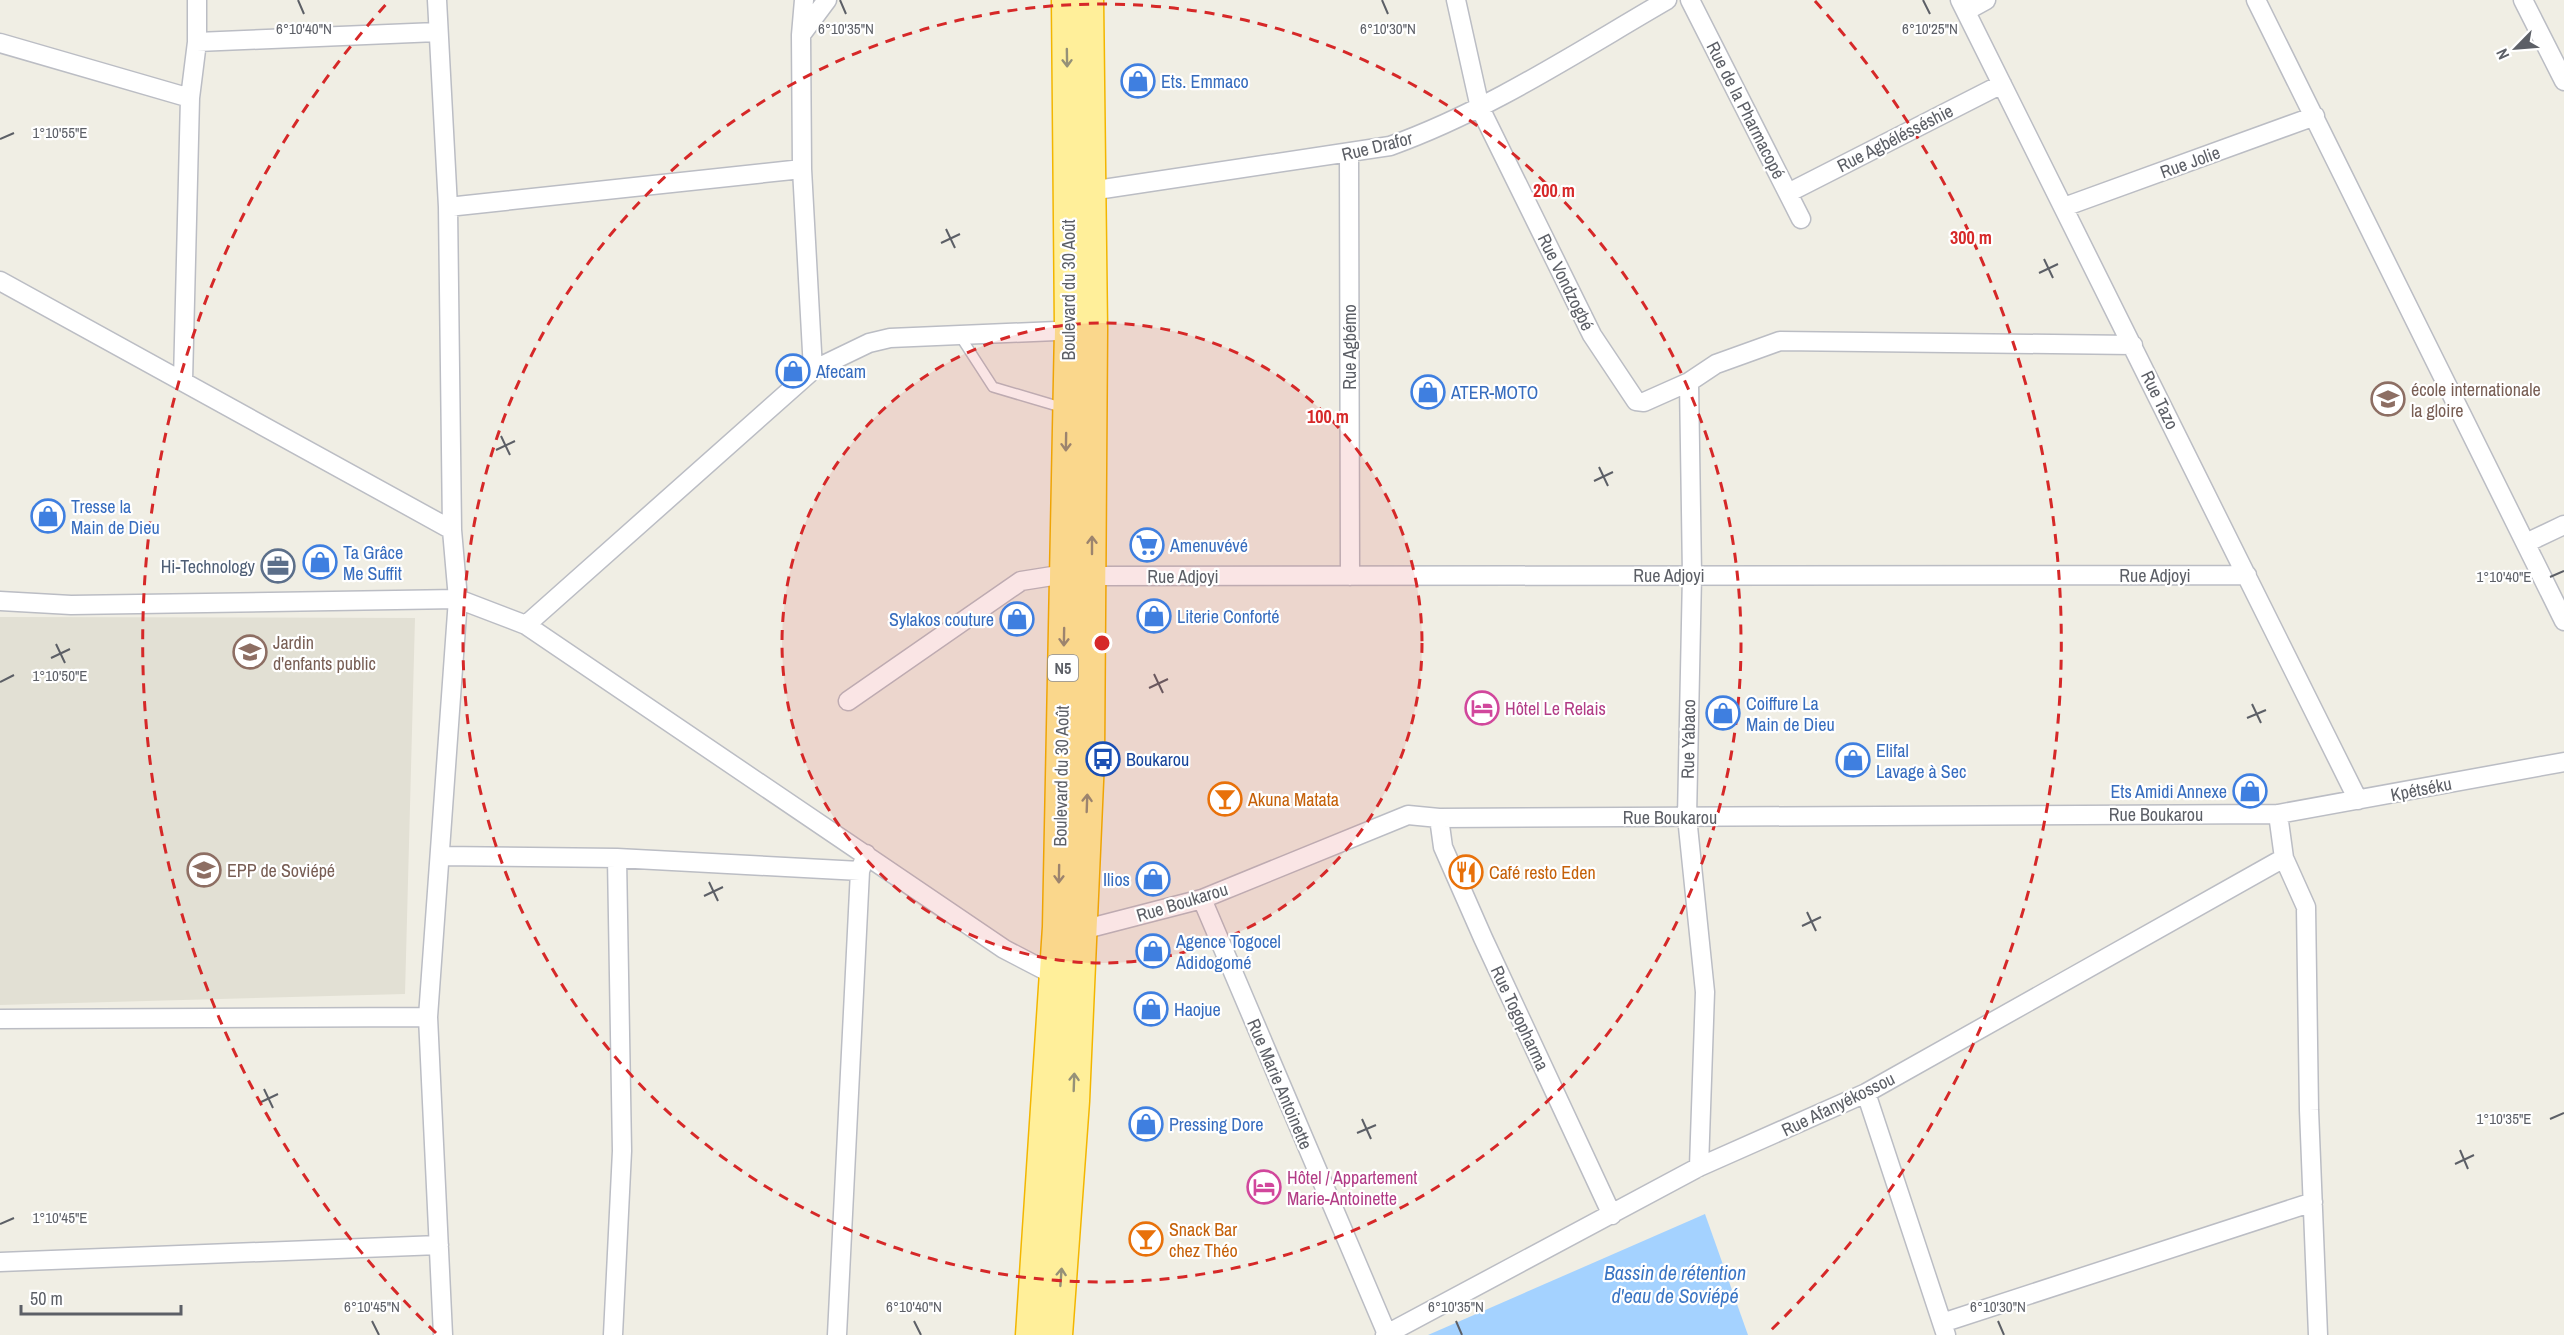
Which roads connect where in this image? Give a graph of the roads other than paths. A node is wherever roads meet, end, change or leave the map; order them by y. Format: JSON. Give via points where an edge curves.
{"nodes":[{"id":1,"x":197,"y":0,"type":"edge"},
{"id":2,"x":437,"y":0,"type":"edge"},
{"id":3,"x":804,"y":0,"type":"edge"},
{"id":4,"x":827,"y":0,"type":"edge"},
{"id":5,"x":1067,"y":0,"type":"edge"},
{"id":6,"x":1088,"y":0,"type":"edge"},
{"id":7,"x":1456,"y":0,"type":"edge"},
{"id":8,"x":1667,"y":0,"type":"edge"},
{"id":9,"x":1690,"y":0,"type":"edge"},
{"id":10,"x":1986,"y":0,"type":"edge"},
{"id":11,"x":2256,"y":0,"type":"edge"},
{"id":12,"x":2523,"y":0,"type":"edge"},
{"id":13,"x":1963,"y":5,"type":"edge"},
{"id":14,"x":437,"y":32,"type":"junction"},
{"id":15,"x":801,"y":35,"type":"junction"},
{"id":16,"x":197,"y":42,"type":"junction"},
{"id":17,"x":0,"y":43,"type":"edge"},
{"id":18,"x":2564,"y":81,"type":"edge"},
{"id":19,"x":2002,"y":84,"type":"junction"},
{"id":20,"x":190,"y":98,"type":"junction"},
{"id":21,"x":1480,"y":108,"type":"junction"},
{"id":22,"x":2315,"y":116,"type":"junction"},
{"id":23,"x":1349,"y":154,"type":"junction"},
{"id":24,"x":802,"y":169,"type":"junction"},
{"id":25,"x":1090,"y":191,"type":"junction"},
{"id":26,"x":1788,"y":193,"type":"junction"},
{"id":27,"x":448,"y":207,"type":"junction"},
{"id":28,"x":2064,"y":207,"type":"junction"},
{"id":29,"x":1801,"y":219,"type":"dead end"},
{"id":30,"x":0,"y":280,"type":"edge"},
{"id":31,"x":1081,"y":330,"type":"junction"},
{"id":32,"x":960,"y":336,"type":"junction"},
{"id":33,"x":2133,"y":345,"type":"junction"},
{"id":34,"x":813,"y":370,"type":"junction"},
{"id":35,"x":183,"y":381,"type":"junction"},
{"id":36,"x":1689,"y":382,"type":"junction"},
{"id":37,"x":1067,"y":409,"type":"junction"},
{"id":38,"x":2564,"y":525,"type":"edge"},
{"id":39,"x":452,"y":530,"type":"junction"},
{"id":40,"x":2526,"y":543,"type":"junction"},
{"id":41,"x":1078,"y":575,"type":"junction"},
{"id":42,"x":1692,"y":575,"type":"junction"},
{"id":43,"x":2247,"y":575,"type":"junction"},
{"id":44,"x":1350,"y":576,"type":"junction"},
{"id":45,"x":458,"y":599,"type":"junction"},
{"id":46,"x":0,"y":601,"type":"edge"},
{"id":47,"x":2564,"y":621,"type":"edge"},
{"id":48,"x":526,"y":625,"type":"junction"},
{"id":49,"x":848,"y":701,"type":"dead end"},
{"id":50,"x":2564,"y":762,"type":"edge"},
{"id":51,"x":2358,"y":800,"type":"junction"},
{"id":52,"x":2278,"y":814,"type":"junction"},
{"id":53,"x":1687,"y":817,"type":"junction"},
{"id":54,"x":1438,"y":818,"type":"junction"},
{"id":55,"x":440,"y":856,"type":"junction"},
{"id":56,"x":616,"y":858,"type":"junction"},
{"id":57,"x":2284,"y":858,"type":"junction"},
{"id":58,"x":863,"y":862,"type":"junction"},
{"id":59,"x":1202,"y":900,"type":"junction"},
{"id":60,"x":1070,"y":928,"type":"junction"},
{"id":61,"x":1066,"y":976,"type":"junction"},
{"id":62,"x":428,"y":1017,"type":"junction"},
{"id":63,"x":0,"y":1019,"type":"edge"},
{"id":64,"x":1866,"y":1093,"type":"junction"},
{"id":65,"x":1699,"y":1167,"type":"junction"},
{"id":66,"x":2313,"y":1202,"type":"junction"},
{"id":67,"x":1612,"y":1215,"type":"junction"},
{"id":68,"x":439,"y":1245,"type":"junction"},
{"id":69,"x":0,"y":1262,"type":"edge"},
{"id":70,"x":1944,"y":1329,"type":"edge"},
{"id":71,"x":1386,"y":1334,"type":"edge"},
{"id":72,"x":443,"y":1335,"type":"edge"},
{"id":73,"x":613,"y":1335,"type":"edge"},
{"id":74,"x":837,"y":1335,"type":"edge"},
{"id":75,"x":1031,"y":1335,"type":"edge"},
{"id":76,"x":1057,"y":1335,"type":"edge"},
{"id":77,"x":2318,"y":1335,"type":"edge"}],
"edges":[{"from":1,"to":16,"type":"street"},
{"from":2,"to":14,"type":"street"},
{"from":3,"to":15,"type":"street"},
{"from":4,"to":15,"type":"street"},
{"from":5,"to":31,"type":"highway","name":"Boulevard du 30 Août","number":"N5","one_way":true},
{"from":6,"to":25,"type":"highway","name":"Boulevard du 30 Août","number":"N5"},
{"from":7,"to":21,"type":"street","name":"Rue Vondzogbé"},
{"from":8,"to":21,"type":"street","name":"Rue Drafor"},
{"from":9,"to":26,"type":"street","name":"Rue de la Pharmacopé"},
{"from":10,"to":13,"type":"street"},
{"from":11,"to":22,"type":"street"},
{"from":12,"to":18,"type":"street"},
{"from":13,"to":19,"type":"street","name":"Rue Tazo"},
{"from":14,"to":16,"type":"street"},
{"from":14,"to":27,"type":"street"},
{"from":15,"to":24,"type":"street"},
{"from":16,"to":20,"type":"street"},
{"from":17,"to":20,"type":"street"},
{"from":19,"to":26,"type":"street","name":"Rue Agbélésséshie"},
{"from":19,"to":28,"type":"street","name":"Rue Tazo"},
{"from":20,"to":35,"type":"street"},
{"from":21,"to":23,"type":"street","name":"Rue Drafor","via":[[1400,143]]},
{"from":21,"to":36,"type":"street","name":"Rue Vondzogbé","via":[[1592,335],[1636,400],[1644,402]]},
{"from":22,"to":28,"type":"street","name":"Rue Jolie"},
{"from":22,"to":40,"type":"street"},
{"from":23,"to":25,"type":"street","name":"Rue Drafor"},
{"from":23,"to":44,"type":"street","name":"Rue Agbémo"},
{"from":24,"to":27,"type":"street"},
{"from":24,"to":34,"type":"street"},
{"from":25,"to":31,"type":"highway","name":"Boulevard du 30 Août","number":"N5"},
{"from":26,"to":29,"type":"street","name":"Rue de la Pharmacopé"},
{"from":27,"to":39,"type":"street"},
{"from":28,"to":33,"type":"street","name":"Rue Tazo"},
{"from":30,"to":35,"type":"street"},
{"from":31,"to":32,"type":"street"},
{"from":31,"to":37,"type":"highway","name":"Boulevard du 30 Août","number":"N5"},
{"from":41,"to":31,"type":"highway","name":"Boulevard du 30 Août","number":"N5","one_way":true},
{"from":32,"to":34,"type":"street","via":[[890,338],[869,343]]},
{"from":32,"to":37,"type":"lane","via":[[993,387]]},
{"from":33,"to":36,"type":"street","via":[[1780,341],[1716,364]]},
{"from":33,"to":43,"type":"street","name":"Rue Tazo"},
{"from":34,"to":48,"type":"street"},
{"from":35,"to":39,"type":"street"},
{"from":36,"to":42,"type":"street","name":"Rue Yabaco"},
{"from":37,"to":41,"type":"highway","name":"Boulevard du 30 Août","number":"N5","one_way":true},
{"from":38,"to":40,"type":"street"},
{"from":39,"to":45,"type":"street"},
{"from":40,"to":47,"type":"street"},
{"from":41,"to":44,"type":"street","name":"Rue Adjoyi"},
{"from":41,"to":49,"type":"street","name":"Rue Adjoyi","via":[[1021,581]]},
{"from":41,"to":60,"type":"highway","name":"Boulevard du 30 Août","number":"N5"},
{"from":42,"to":43,"type":"street","name":"Rue Adjoyi"},
{"from":42,"to":44,"type":"street","name":"Rue Adjoyi"},
{"from":42,"to":53,"type":"street","name":"Rue Yabaco"},
{"from":43,"to":51,"type":"street","name":"Rue Tazo"},
{"from":45,"to":46,"type":"street","via":[[71,605]]},
{"from":45,"to":48,"type":"street"},
{"from":45,"to":55,"type":"street"},
{"from":48,"to":58,"type":"street"},
{"from":50,"to":51,"type":"street","name":"Kpétséku"},
{"from":51,"to":52,"type":"street","name":"Kpétséku"},
{"from":52,"to":53,"type":"street","name":"Rue Boukarou"},
{"from":52,"to":57,"type":"street"},
{"from":53,"to":54,"type":"street","name":"Rue Boukarou"},
{"from":53,"to":65,"type":"street","name":"Rue Yabaco","via":[[1705,992]]},
{"from":54,"to":59,"type":"street","name":"Rue Boukarou","via":[[1408,815]]},
{"from":54,"to":67,"type":"street","name":"Rue Togopharma","via":[[1443,847],[1478,928]]},
{"from":55,"to":56,"type":"street"},
{"from":55,"to":62,"type":"street"},
{"from":56,"to":58,"type":"street"},
{"from":56,"to":73,"type":"street","via":[[622,1151]]},
{"from":57,"to":64,"type":"street","name":"Rue Afanyékossou"},
{"from":57,"to":66,"type":"street","via":[[2306,907]]},
{"from":58,"to":61,"type":"street","via":[[1004,949]]},
{"from":58,"to":74,"type":"street"},
{"from":59,"to":60,"type":"street","name":"Rue Boukarou"},
{"from":59,"to":71,"type":"street","name":"Rue Marie Antoinette"},
{"from":60,"to":61,"type":"highway","name":"Boulevard du 30 Août","number":"N5"},
{"from":61,"to":75,"type":"highway","name":"Boulevard du 30 Août","number":"N5"},
{"from":76,"to":61,"type":"highway","name":"Boulevard du 30 Août","number":"N5","one_way":true,"via":[[1074,1101]]},
{"from":62,"to":63,"type":"street"},
{"from":62,"to":68,"type":"street"},
{"from":64,"to":65,"type":"street","name":"Rue Afanyékossou"},
{"from":64,"to":70,"type":"street"},
{"from":65,"to":67,"type":"street","name":"Rue Afanyékossou"},
{"from":66,"to":70,"type":"street"},
{"from":66,"to":77,"type":"street"},
{"from":67,"to":71,"type":"street","name":"Rue Afanyékossou"},
{"from":68,"to":69,"type":"street"},
{"from":68,"to":72,"type":"street"}]}
